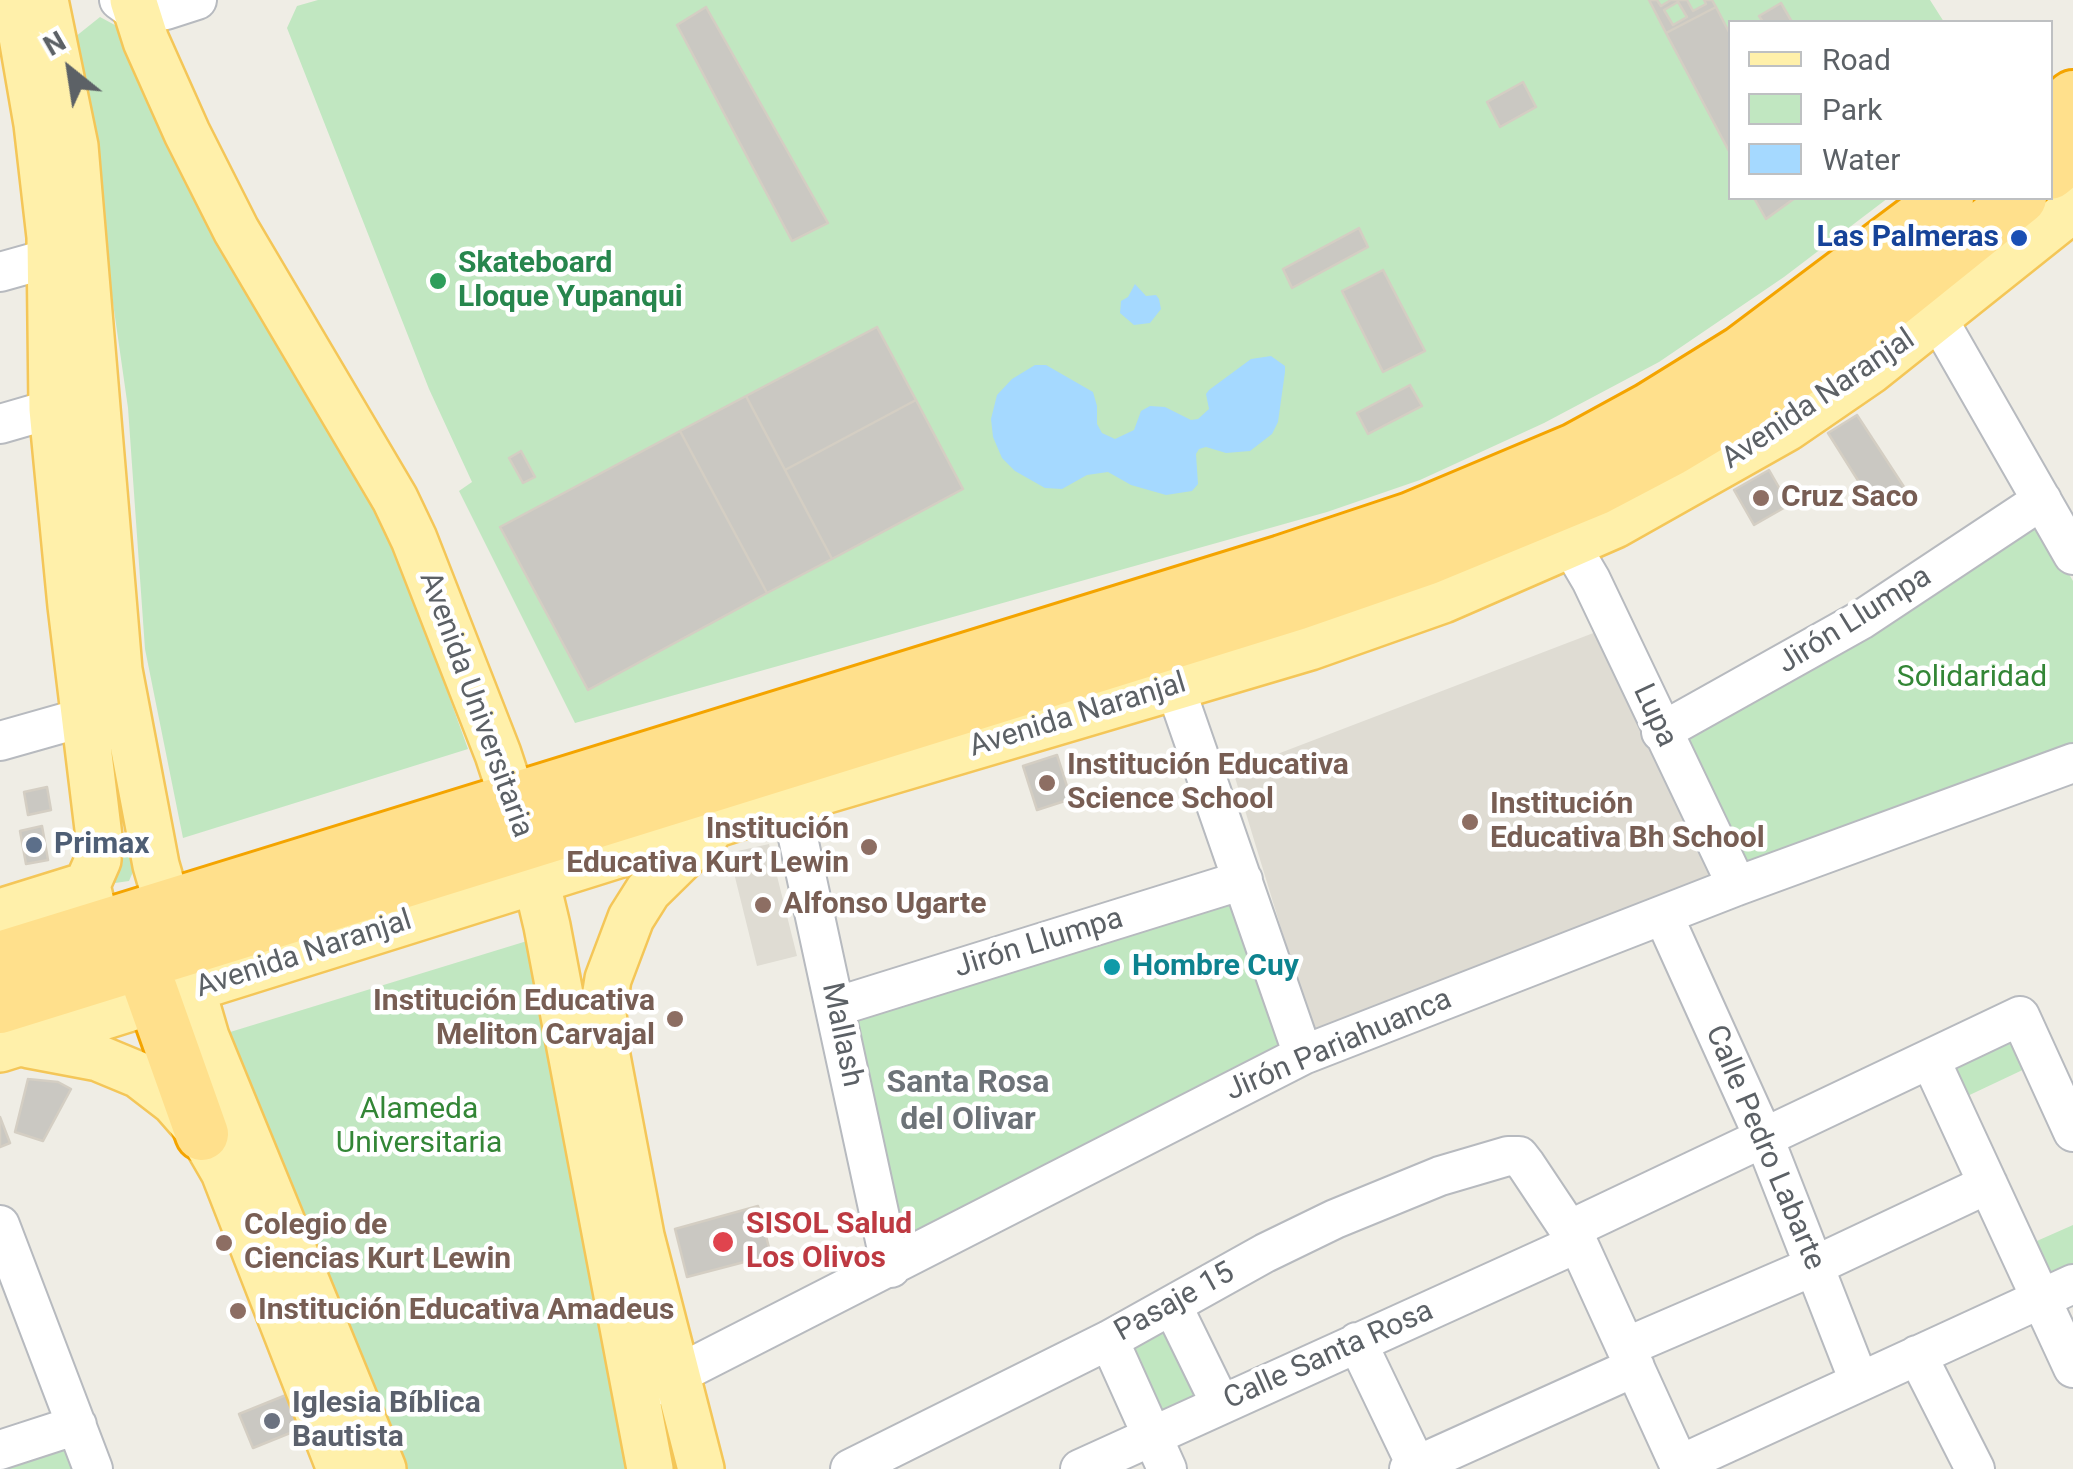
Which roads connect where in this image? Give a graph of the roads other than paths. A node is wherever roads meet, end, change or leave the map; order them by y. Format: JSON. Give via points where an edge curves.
{"nodes":[{"id":1,"x":16,"y":0,"type":"edge"},
{"id":2,"x":45,"y":0,"type":"edge"},
{"id":3,"x":197,"y":0,"type":"edge"},
{"id":4,"x":130,"y":4,"type":"edge"},
{"id":5,"x":2073,"y":97,"type":"edge"},
{"id":6,"x":2053,"y":114,"type":"edge"},
{"id":7,"x":2073,"y":154,"type":"edge"},
{"id":8,"x":2053,"y":170,"type":"edge"},
{"id":9,"x":1944,"y":200,"type":"edge"},
{"id":10,"x":2018,"y":200,"type":"edge"},
{"id":11,"x":2073,"y":209,"type":"edge"},
{"id":12,"x":67,"y":253,"type":"junction"},
{"id":13,"x":0,"y":272,"type":"edge"},
{"id":14,"x":1927,"y":300,"type":"junction"},
{"id":15,"x":52,"y":409,"type":"junction"},
{"id":16,"x":0,"y":424,"type":"edge"},
{"id":17,"x":2042,"y":500,"type":"junction"},
{"id":18,"x":1571,"y":546,"type":"junction"},
{"id":19,"x":2073,"y":556,"type":"edge"},
{"id":20,"x":1176,"y":687,"type":"junction"},
{"id":21,"x":105,"y":711,"type":"junction"},
{"id":22,"x":1662,"y":732,"type":"junction"},
{"id":23,"x":0,"y":741,"type":"edge"},
{"id":24,"x":2070,"y":772,"type":"edge"},
{"id":25,"x":790,"y":801,"type":"junction"},
{"id":26,"x":716,"y":824,"type":"junction"},
{"id":27,"x":526,"y":841,"type":"junction"},
{"id":28,"x":1244,"y":880,"type":"junction"},
{"id":29,"x":1736,"y":886,"type":"junction"},
{"id":30,"x":92,"y":907,"type":"junction"},
{"id":31,"x":1664,"y":917,"type":"junction"},
{"id":32,"x":3,"y":934,"type":"edge"},
{"id":33,"x":167,"y":963,"type":"junction"},
{"id":34,"x":835,"y":1007,"type":"junction"},
{"id":35,"x":6,"y":1033,"type":"edge"},
{"id":36,"x":1303,"y":1055,"type":"junction"},
{"id":37,"x":1930,"y":1059,"type":"junction"},
{"id":38,"x":2073,"y":1132,"type":"edge"},
{"id":39,"x":202,"y":1134,"type":"junction"},
{"id":40,"x":1764,"y":1138,"type":"junction"},
{"id":41,"x":1988,"y":1184,"type":"junction"},
{"id":42,"x":0,"y":1225,"type":"edge"},
{"id":43,"x":1574,"y":1236,"type":"junction"},
{"id":44,"x":8,"y":1262,"type":"edge"},
{"id":45,"x":1814,"y":1266,"type":"junction"},
{"id":46,"x":891,"y":1268,"type":"junction"},
{"id":47,"x":2057,"y":1291,"type":"edge"},
{"id":48,"x":1172,"y":1306,"type":"junction"},
{"id":49,"x":1109,"y":1340,"type":"junction"},
{"id":50,"x":1357,"y":1342,"type":"junction"},
{"id":51,"x":1918,"y":1355,"type":"junction"},
{"id":52,"x":1630,"y":1357,"type":"junction"},
{"id":53,"x":2073,"y":1368,"type":"edge"},
{"id":54,"x":676,"y":1376,"type":"junction"},
{"id":55,"x":1859,"y":1381,"type":"junction"},
{"id":56,"x":635,"y":1397,"type":"junction"},
{"id":57,"x":1221,"y":1405,"type":"junction"},
{"id":58,"x":77,"y":1425,"type":"junction"},
{"id":59,"x":0,"y":1450,"type":"edge"},
{"id":60,"x":1159,"y":1453,"type":"edge"},
{"id":61,"x":910,"y":1455,"type":"edge"},
{"id":62,"x":1680,"y":1467,"type":"edge"},
{"id":63,"x":1414,"y":1468,"type":"edge"},
{"id":64,"x":93,"y":1469,"type":"edge"},
{"id":65,"x":340,"y":1469,"type":"edge"},
{"id":66,"x":383,"y":1469,"type":"edge"},
{"id":67,"x":650,"y":1469,"type":"edge"},
{"id":68,"x":701,"y":1469,"type":"edge"},
{"id":69,"x":850,"y":1469,"type":"edge"},
{"id":70,"x":1080,"y":1469,"type":"edge"},
{"id":71,"x":1975,"y":1469,"type":"edge"}],
"edges":[{"from":1,"to":12,"type":"main road"},
{"from":2,"to":12,"type":"main road","via":[[75,146]]},
{"from":3,"to":4,"type":"street","via":[[166,10]]},
{"from":4,"to":27,"type":"main road","name":"Avenida Universitaria","via":[[236,230],[402,513]]},
{"from":5,"to":6,"type":"highway"},
{"from":7,"to":8,"type":"highway"},
{"from":9,"to":27,"type":"highway","name":"Avenida Naranjal","via":[[1742,352],[1575,450],[1411,519]]},
{"from":10,"to":14,"type":"highway","name":"Avenida Naranjal"},
{"from":11,"to":14,"type":"main road","name":"Avenida Naranjal"},
{"from":12,"to":13,"type":"street"},
{"from":12,"to":15,"type":"main road"},
{"from":12,"to":21,"type":"main road","via":[[119,670]]},
{"from":14,"to":17,"type":"street"},
{"from":14,"to":18,"type":"main road","name":"Avenida Naranjal","via":[[1870,372],[1787,428]]},
{"from":14,"to":27,"type":"highway","name":"Avenida Naranjal","via":[[1847,337],[1767,392],[1596,489],[1426,560]]},
{"from":15,"to":16,"type":"street"},
{"from":15,"to":21,"type":"main road"},
{"from":17,"to":19,"type":"street"},
{"from":17,"to":22,"type":"street","name":"Jirón Llumpa","via":[[1861,620]]},
{"from":18,"to":20,"type":"main road","name":"Avenida Naranjal","via":[[1443,600]]},
{"from":18,"to":22,"type":"street","name":"Lupa"},
{"from":20,"to":25,"type":"main road","name":"Avenida Naranjal"},
{"from":20,"to":28,"type":"street"},
{"from":21,"to":23,"type":"street"},
{"from":21,"to":30,"type":"main road"},
{"from":21,"to":33,"type":"main road"},
{"from":22,"to":29,"type":"street","name":"Lupa"},
{"from":24,"to":29,"type":"street","name":"Jirón Pariahuanca"},
{"from":25,"to":26,"type":"main road","name":"Avenida Naranjal"},
{"from":25,"to":34,"type":"street","name":"Mallash"},
{"from":26,"to":27,"type":"main road","name":"Avenida Naranjal"},
{"from":26,"to":54,"type":"main road","via":[[648,891],[631,918],[612,964],[604,1011],[641,1236]]},
{"from":27,"to":33,"type":"highway","name":"Avenida Naranjal"},
{"from":27,"to":33,"type":"main road","name":"Avenida Naranjal"},
{"from":27,"to":56,"type":"main road","name":"Avenida Universitaria"},
{"from":28,"to":34,"type":"street","name":"Jirón Llumpa"},
{"from":28,"to":36,"type":"street"},
{"from":29,"to":31,"type":"street","name":"Jirón Pariahuanca"},
{"from":30,"to":32,"type":"highway","name":"Avenida Naranjal"},
{"from":30,"to":33,"type":"highway","name":"Avenida Naranjal"},
{"from":31,"to":36,"type":"street","name":"Jirón Pariahuanca"},
{"from":31,"to":40,"type":"street","name":"Calle Pedro Labarte"},
{"from":33,"to":35,"type":"highway","name":"Avenida Naranjal"},
{"from":33,"to":39,"type":"highway"},
{"from":33,"to":66,"type":"main road","via":[[206,1037]]},
{"from":34,"to":46,"type":"street","name":"Mallash"},
{"from":35,"to":39,"type":"main road","via":[[139,1075]]},
{"from":36,"to":46,"type":"street","name":"Jirón Pariahuanca"},
{"from":37,"to":38,"type":"street","name":"Calle Santa Rosa","via":[[2020,1016]]},
{"from":37,"to":40,"type":"street","name":"Calle Santa Rosa"},
{"from":37,"to":41,"type":"street"},
{"from":39,"to":65,"type":"main road","via":[[224,1172]]},
{"from":40,"to":43,"type":"street","name":"Calle Santa Rosa"},
{"from":40,"to":45,"type":"street","name":"Calle Pedro Labarte"},
{"from":41,"to":45,"type":"street"},
{"from":41,"to":47,"type":"street"},
{"from":42,"to":44,"type":"street"},
{"from":43,"to":48,"type":"street","name":"Pasaje 15","via":[[1519,1156],[1508,1156],[1335,1219]]},
{"from":43,"to":50,"type":"street","name":"Calle Santa Rosa"},
{"from":43,"to":52,"type":"street"},
{"from":44,"to":58,"type":"street"},
{"from":45,"to":52,"type":"street"},
{"from":45,"to":55,"type":"street","name":"Calle Pedro Labarte"},
{"from":46,"to":54,"type":"street","name":"Jirón Pariahuanca"},
{"from":47,"to":51,"type":"street"},
{"from":47,"to":53,"type":"street"},
{"from":48,"to":49,"type":"street","name":"Pasaje 15"},
{"from":48,"to":57,"type":"street"},
{"from":49,"to":60,"type":"street"},
{"from":49,"to":61,"type":"street","name":"Pasaje 15"},
{"from":50,"to":57,"type":"street","name":"Calle Santa Rosa"},
{"from":50,"to":63,"type":"street"},
{"from":51,"to":55,"type":"street"},
{"from":51,"to":71,"type":"street"},
{"from":52,"to":62,"type":"street"},
{"from":52,"to":63,"type":"street"},
{"from":54,"to":56,"type":"street","name":"Jirón Pariahuanca"},
{"from":54,"to":68,"type":"main road"},
{"from":55,"to":62,"type":"street"},
{"from":56,"to":67,"type":"main road","name":"Avenida Universitaria"},
{"from":57,"to":60,"type":"street","name":"Calle Santa Rosa"},
{"from":58,"to":59,"type":"street"},
{"from":58,"to":64,"type":"street"},
{"from":60,"to":70,"type":"street","name":"Calle Santa Rosa"},
{"from":61,"to":69,"type":"street","name":"Pasaje 15"}]}
